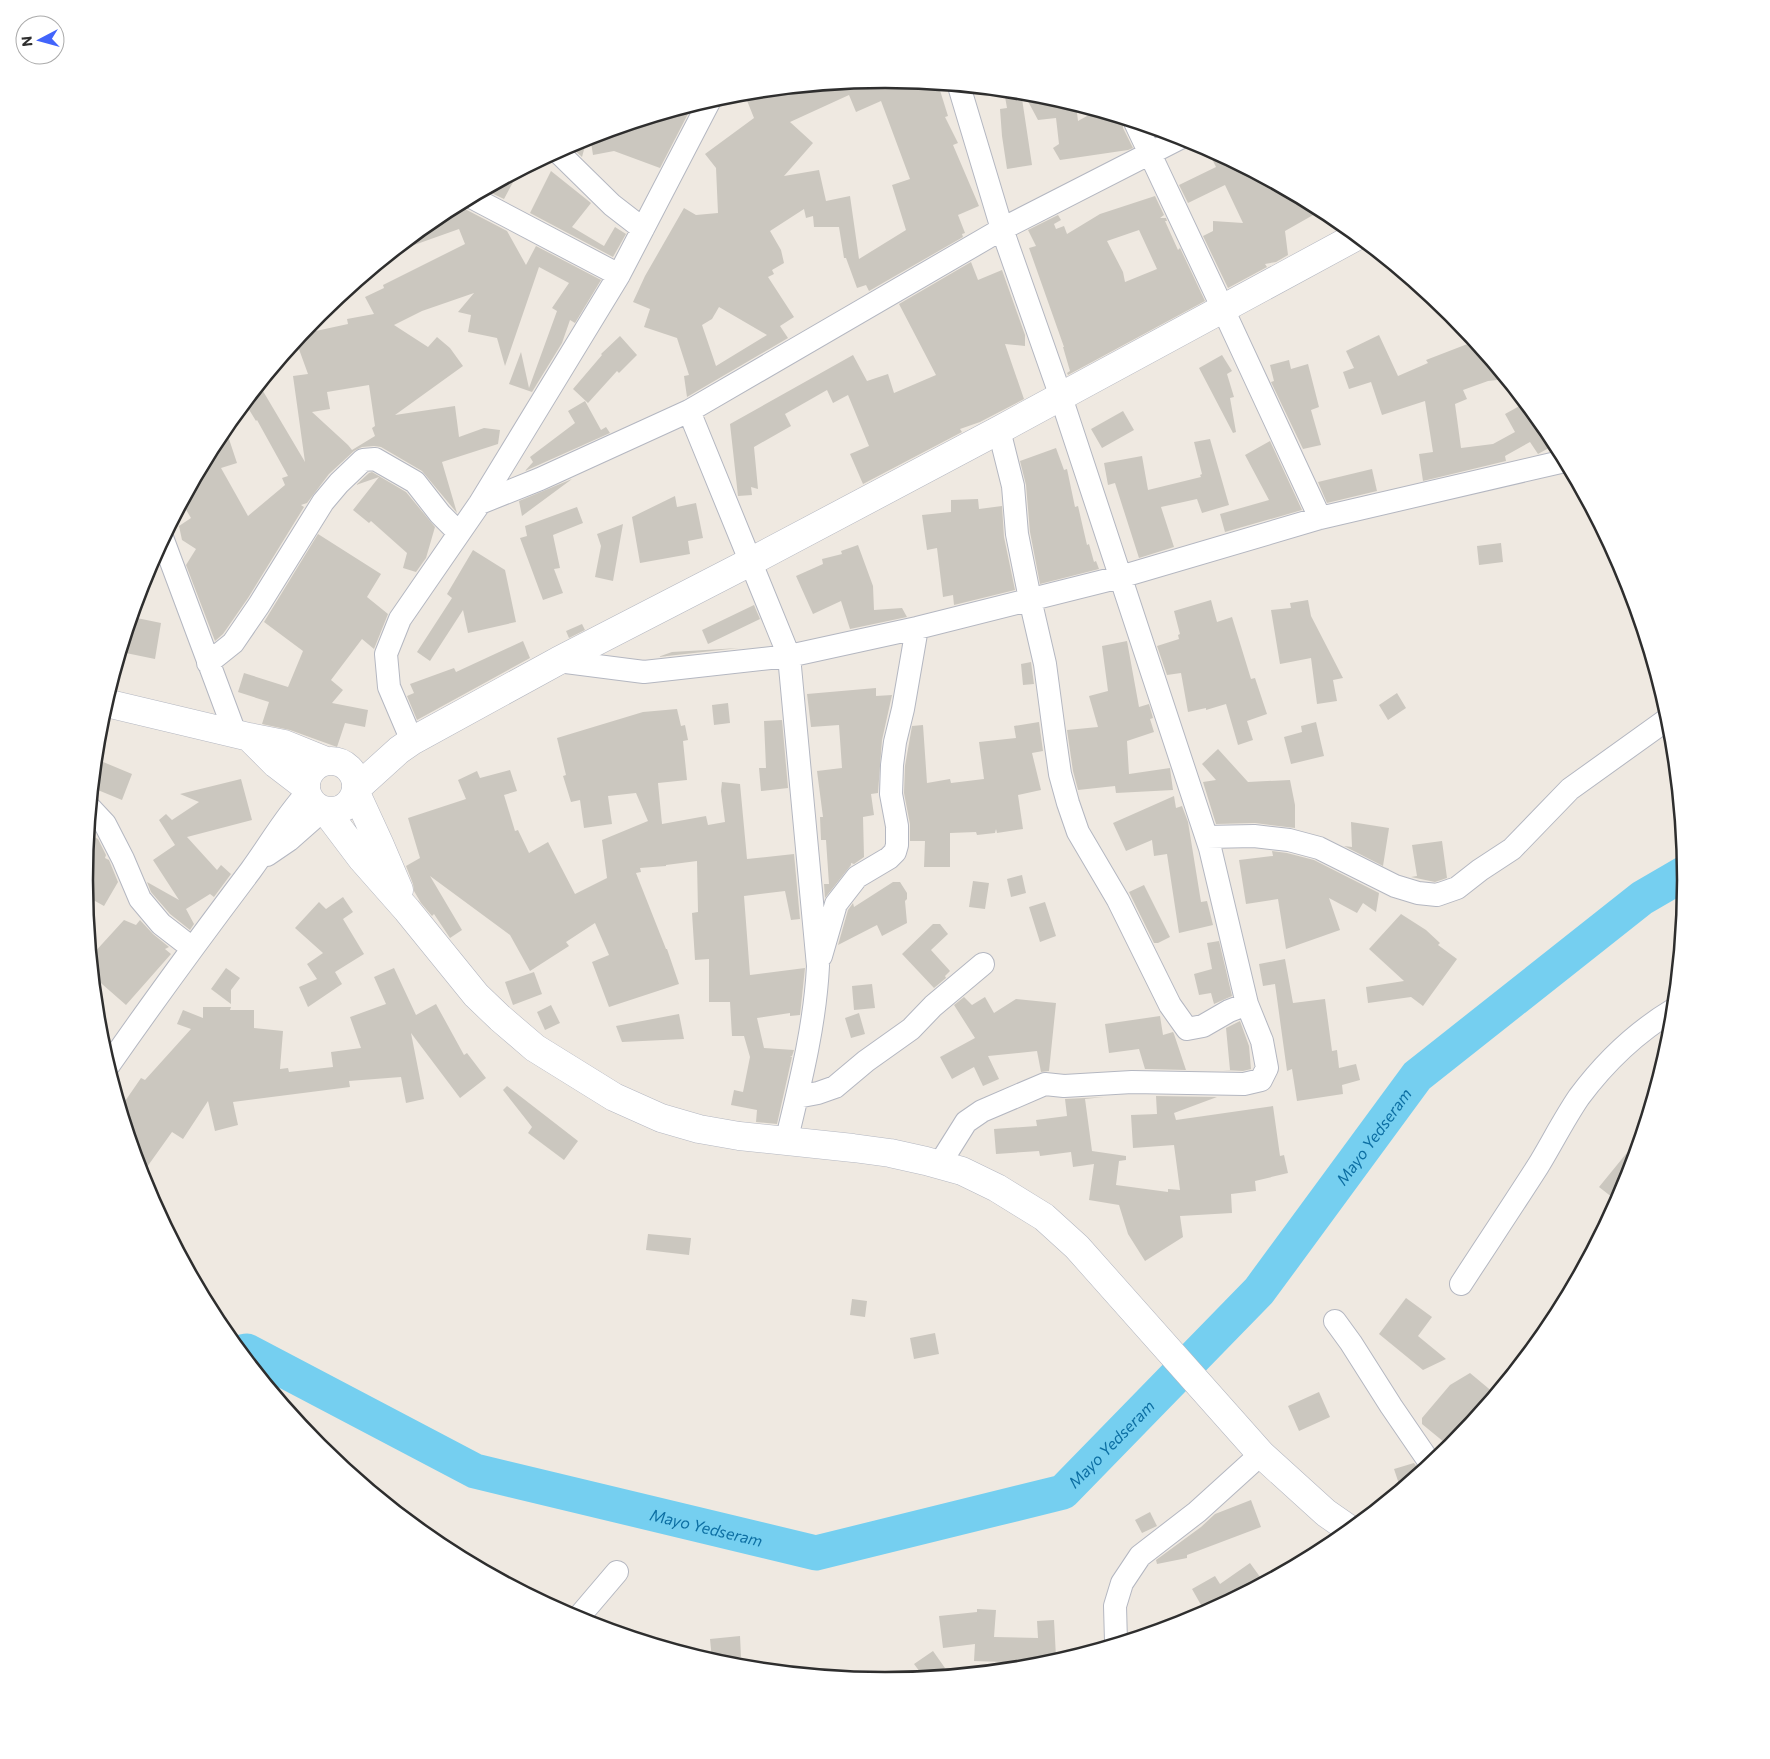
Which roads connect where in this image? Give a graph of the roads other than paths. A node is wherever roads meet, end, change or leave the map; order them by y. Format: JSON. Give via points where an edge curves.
{"nodes":[{"id":1,"x":961,"y":91,"type":"edge"},
{"id":2,"x":706,"y":108,"type":"edge"},
{"id":3,"x":1137,"y":129,"type":"edge"},
{"id":4,"x":1172,"y":142,"type":"edge"},
{"id":5,"x":1149,"y":154,"type":"junction"},
{"id":6,"x":563,"y":157,"type":"edge"},
{"id":7,"x":478,"y":201,"type":"edge"},
{"id":8,"x":643,"y":229,"type":"junction"},
{"id":9,"x":1002,"y":229,"type":"junction"},
{"id":10,"x":1351,"y":239,"type":"edge"},
{"id":11,"x":618,"y":275,"type":"junction"},
{"id":12,"x":1223,"y":309,"type":"junction"},
{"id":13,"x":1061,"y":396,"type":"junction"},
{"id":14,"x":689,"y":412,"type":"junction"},
{"id":15,"x":999,"y":430,"type":"junction"},
{"id":16,"x":1558,"y":463,"type":"edge"},
{"id":17,"x":480,"y":503,"type":"junction"},
{"id":18,"x":1320,"y":518,"type":"junction"},
{"id":19,"x":459,"y":533,"type":"junction"},
{"id":20,"x":166,"y":548,"type":"edge"},
{"id":21,"x":752,"y":561,"type":"junction"},
{"id":22,"x":1120,"y":577,"type":"junction"},
{"id":23,"x":1030,"y":599,"type":"junction"},
{"id":24,"x":917,"y":628,"type":"junction"},
{"id":25,"x":789,"y":656,"type":"junction"},
{"id":26,"x":558,"y":661,"type":"junction"},
{"id":27,"x":208,"y":663,"type":"junction"},
{"id":28,"x":113,"y":705,"type":"edge"},
{"id":29,"x":1662,"y":723,"type":"edge"},
{"id":30,"x":242,"y":736,"type":"junction"},
{"id":31,"x":406,"y":745,"type":"junction"},
{"id":32,"x":330,"y":761,"type":"junction"},
{"id":33,"x":356,"y":791,"type":"junction"},
{"id":34,"x":315,"y":800,"type":"junction"},
{"id":35,"x":96,"y":815,"type":"edge"},
{"id":36,"x":1207,"y":837,"type":"junction"},
{"id":37,"x":407,"y":910,"type":"junction"},
{"id":38,"x":192,"y":948,"type":"junction"},
{"id":39,"x":983,"y":964,"type":"dead end"},
{"id":40,"x":818,"y":966,"type":"junction"},
{"id":41,"x":1247,"y":1004,"type":"junction"},
{"id":42,"x":1665,"y":1015,"type":"edge"},
{"id":43,"x":114,"y":1058,"type":"edge"},
{"id":44,"x":797,"y":1097,"type":"junction"},
{"id":45,"x":786,"y":1142,"type":"junction"},
{"id":46,"x":939,"y":1164,"type":"junction"},
{"id":47,"x":1461,"y":1284,"type":"dead end"},
{"id":48,"x":1335,"y":1321,"type":"dead end"},
{"id":49,"x":1261,"y":1454,"type":"junction"},
{"id":50,"x":1426,"y":1457,"type":"edge"},
{"id":51,"x":1343,"y":1525,"type":"edge"},
{"id":52,"x":617,"y":1572,"type":"dead end"},
{"id":53,"x":584,"y":1612,"type":"edge"},
{"id":54,"x":1116,"y":1637,"type":"edge"}],
"edges":[{"from":1,"to":9,"type":"street"},
{"from":2,"to":8,"type":"street"},
{"from":3,"to":5,"type":"street"},
{"from":4,"to":5,"type":"street"},
{"from":5,"to":9,"type":"street"},
{"from":5,"to":12,"type":"street"},
{"from":6,"to":8,"type":"street","via":[[612,205]]},
{"from":7,"to":11,"type":"street"},
{"from":8,"to":11,"type":"street"},
{"from":9,"to":13,"type":"street"},
{"from":9,"to":14,"type":"street"},
{"from":10,"to":12,"type":"street"},
{"from":11,"to":17,"type":"street"},
{"from":12,"to":13,"type":"street"},
{"from":12,"to":18,"type":"street"},
{"from":13,"to":15,"type":"street"},
{"from":13,"to":22,"type":"street"},
{"from":14,"to":17,"type":"street"},
{"from":14,"to":21,"type":"street"},
{"from":15,"to":21,"type":"street"},
{"from":15,"to":23,"type":"street","via":[[1013,486],[1017,534]]},
{"from":16,"to":18,"type":"street"},
{"from":17,"to":19,"type":"street"},
{"from":18,"to":22,"type":"street"},
{"from":19,"to":27,"type":"street","via":[[415,482],[375,459],[364,460],[323,502],[233,643]]},
{"from":19,"to":31,"type":"street","via":[[400,619],[386,654],[389,687]]},
{"from":20,"to":27,"type":"street"},
{"from":21,"to":25,"type":"street"},
{"from":21,"to":26,"type":"street"},
{"from":22,"to":23,"type":"street"},
{"from":22,"to":36,"type":"street"},
{"from":23,"to":24,"type":"street"},
{"from":23,"to":41,"type":"street","via":[[1045,664],[1054,739],[1078,832],[1118,900],[1170,1005],[1187,1028],[1194,1029]]},
{"from":24,"to":25,"type":"street"},
{"from":24,"to":40,"type":"street","via":[[894,742],[891,794],[897,826],[895,852],[857,877],[836,904]]},
{"from":25,"to":26,"type":"street","via":[[644,672]]},
{"from":25,"to":40,"type":"street"},
{"from":26,"to":31,"type":"street"},
{"from":27,"to":30,"type":"street"},
{"from":28,"to":30,"type":"street"},
{"from":29,"to":36,"type":"street","via":[[1570,789],[1512,849],[1457,888],[1437,894],[1418,893],[1395,886],[1320,848],[1289,840],[1254,836]]},
{"from":30,"to":32,"type":"street","via":[[284,744]]},
{"from":30,"to":34,"type":"street"},
{"from":31,"to":32,"type":"street"},
{"from":31,"to":33,"type":"street"},
{"from":32,"to":33,"type":"street","via":[[342,763],[354,774]]},
{"from":32,"to":34,"type":"street","via":[[314,768],[307,780]]},
{"from":33,"to":34,"type":"street","via":[[349,804],[338,810]]},
{"from":33,"to":37,"type":"street"},
{"from":34,"to":37,"type":"street"},
{"from":34,"to":38,"type":"street","via":[[284,820],[258,861]]},
{"from":35,"to":38,"type":"street","via":[[105,824],[140,899],[161,924]]},
{"from":36,"to":41,"type":"street"},
{"from":37,"to":45,"type":"street","via":[[476,995],[535,1048],[568,1070],[614,1097],[661,1118],[731,1135]]},
{"from":38,"to":43,"type":"street"},
{"from":39,"to":44,"type":"street","via":[[911,1029],[834,1087]]},
{"from":40,"to":44,"type":"street","via":[[811,1034]]},
{"from":41,"to":46,"type":"street","via":[[1262,1041],[1267,1068],[1261,1080],[1244,1084],[1046,1084],[966,1122]]},
{"from":42,"to":47,"type":"street","via":[[1607,1062],[1579,1098]]},
{"from":44,"to":45,"type":"street"},
{"from":45,"to":46,"type":"street","via":[[890,1153]]},
{"from":46,"to":49,"type":"street","via":[[996,1188],[1044,1217],[1077,1246]]},
{"from":48,"to":50,"type":"street"},
{"from":49,"to":51,"type":"street"},
{"from":49,"to":54,"type":"street","via":[[1198,1512],[1140,1556],[1122,1583],[1115,1606]]},
{"from":52,"to":53,"type":"street"}]}
